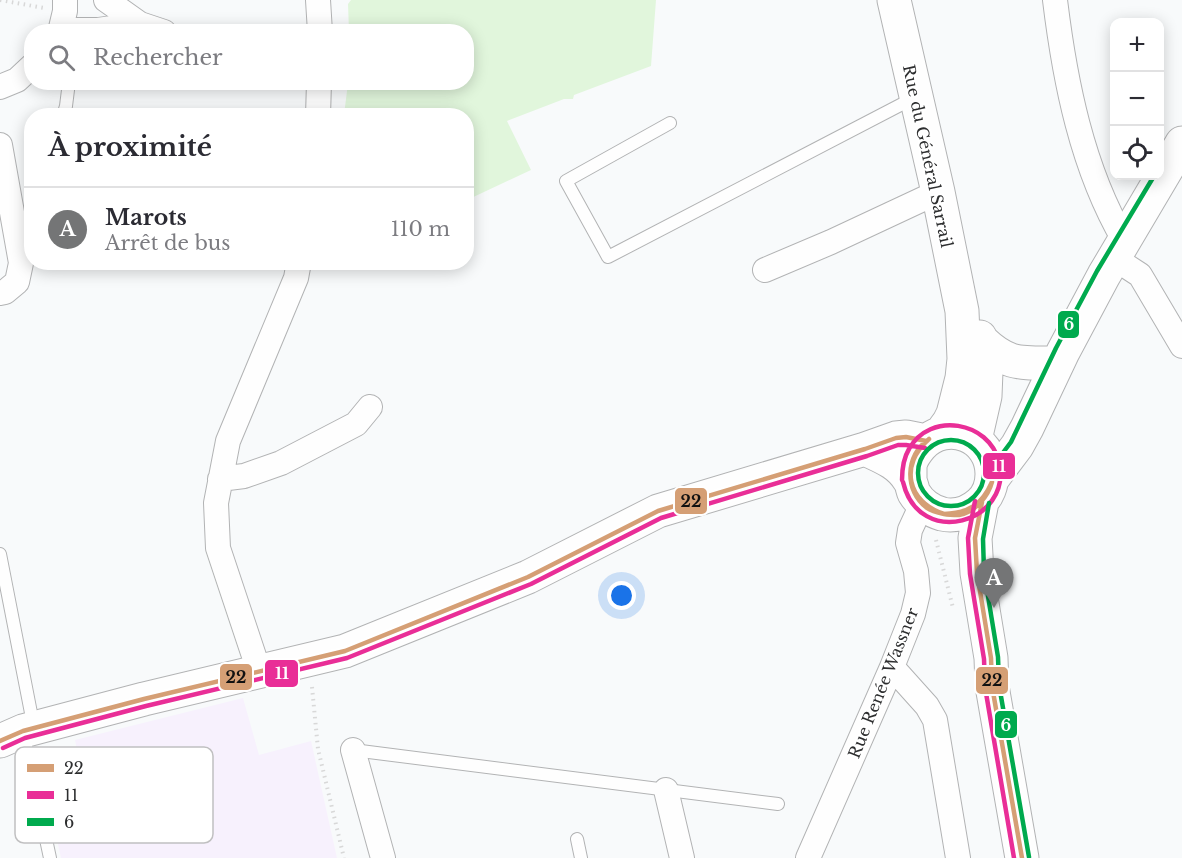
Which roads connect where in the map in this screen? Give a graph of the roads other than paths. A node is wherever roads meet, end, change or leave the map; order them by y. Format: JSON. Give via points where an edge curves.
{"nodes":[{"id":1,"x":106,"y":0,"type":"edge"},
{"id":2,"x":318,"y":0,"type":"edge"},
{"id":3,"x":894,"y":0,"type":"edge"},
{"id":4,"x":1055,"y":0,"type":"edge"},
{"id":5,"x":60,"y":16,"type":"edge"},
{"id":6,"x":82,"y":24,"type":"edge"},
{"id":7,"x":140,"y":24,"type":"edge"},
{"id":8,"x":320,"y":24,"type":"edge"},
{"id":9,"x":24,"y":73,"type":"edge"},
{"id":10,"x":0,"y":87,"type":"edge"},
{"id":11,"x":68,"y":90,"type":"edge"},
{"id":12,"x":319,"y":90,"type":"edge"},
{"id":13,"x":916,"y":99,"type":"junction"},
{"id":14,"x":65,"y":108,"type":"edge"},
{"id":15,"x":318,"y":108,"type":"edge"},
{"id":16,"x":670,"y":123,"type":"dead end"},
{"id":17,"x":1182,"y":143,"type":"edge"},
{"id":18,"x":0,"y":145,"type":"edge"},
{"id":19,"x":938,"y":192,"type":"junction"},
{"id":20,"x":1119,"y":249,"type":"junction"},
{"id":21,"x":298,"y":270,"type":"edge"},
{"id":22,"x":765,"y":270,"type":"dead end"},
{"id":23,"x":0,"y":293,"type":"edge"},
{"id":24,"x":962,"y":311,"type":"junction"},
{"id":25,"x":982,"y":341,"type":"junction"},
{"id":26,"x":1182,"y":346,"type":"edge"},
{"id":27,"x":1057,"y":357,"type":"junction"},
{"id":28,"x":370,"y":407,"type":"dead end"},
{"id":29,"x":933,"y":437,"type":"junction"},
{"id":30,"x":977,"y":441,"type":"junction"},
{"id":31,"x":865,"y":449,"type":"junction"},
{"id":32,"x":220,"y":479,"type":"junction"},
{"id":33,"x":987,"y":490,"type":"junction"},
{"id":34,"x":925,"y":500,"type":"junction"},
{"id":35,"x":0,"y":554,"type":"edge"},
{"id":36,"x":892,"y":667,"type":"junction"},
{"id":37,"x":259,"y":671,"type":"junction"},
{"id":38,"x":992,"y":686,"type":"junction"},
{"id":39,"x":20,"y":733,"type":"edge"},
{"id":40,"x":353,"y":750,"type":"joint"},
{"id":41,"x":666,"y":790,"type":"junction"},
{"id":42,"x":778,"y":804,"type":"dead end"},
{"id":43,"x":577,"y":839,"type":"dead end"},
{"id":44,"x":46,"y":843,"type":"edge"},
{"id":45,"x":50,"y":858,"type":"edge"},
{"id":46,"x":383,"y":858,"type":"edge"},
{"id":47,"x":581,"y":858,"type":"edge"},
{"id":48,"x":682,"y":858,"type":"edge"},
{"id":49,"x":808,"y":858,"type":"edge"},
{"id":50,"x":958,"y":858,"type":"edge"},
{"id":51,"x":1022,"y":858,"type":"edge"}],
"edges":[{"from":1,"to":7,"type":"street"},
{"from":2,"to":8,"type":"street"},
{"from":3,"to":13,"type":"street","name":"Rue du Général Sarrail"},
{"from":4,"to":20,"type":"street","via":[[1078,123]]},
{"from":5,"to":6,"type":"street"},
{"from":9,"to":10,"type":"street"},
{"from":11,"to":14,"type":"lane"},
{"from":12,"to":15,"type":"street"},
{"from":13,"to":16,"type":"lane","via":[[608,257],[566,181]]},
{"from":13,"to":19,"type":"street","name":"Rue du Général Sarrail"},
{"from":17,"to":20,"type":"street"},
{"from":18,"to":23,"type":"street","via":[[21,263],[17,282]]},
{"from":19,"to":22,"type":"street"},
{"from":19,"to":24,"type":"street","name":"Rue du Général Sarrail"},
{"from":20,"to":26,"type":"street","via":[[1140,275]]},
{"from":20,"to":27,"type":"street"},
{"from":21,"to":32,"type":"street","via":[[228,441]]},
{"from":24,"to":25,"type":"street","name":"Rue du Général Sarrail"},
{"from":24,"to":29,"type":"street","name":"Rue du Général Sarrail","via":[[962,378],[953,414]]},
{"from":25,"to":27,"type":"street","name":"Rue du Général Sarrail","via":[[1010,360],[1027,363]]},
{"from":25,"to":30,"type":"street","name":"Rue du Général Sarrail","via":[[985,396]]},
{"from":27,"to":30,"type":"street","via":[[1006,429],[991,440]]},
{"from":27,"to":33,"type":"street","via":[[1027,428]]},
{"from":28,"to":32,"type":"street","via":[[356,424],[281,463],[244,476]]},
{"from":29,"to":30,"type":"street","via":[[954,432]]},
{"from":29,"to":31,"type":"street","via":[[896,438]]},
{"from":29,"to":34,"type":"street","via":[[916,452],[910,465]]},
{"from":30,"to":33,"type":"street","via":[[992,465]]},
{"from":31,"to":34,"type":"street","via":[[890,460]]},
{"from":31,"to":37,"type":"street","via":[[658,511],[528,577],[345,651]]},
{"from":32,"to":37,"type":"street","via":[[216,504],[218,548]]},
{"from":33,"to":34,"type":"street","via":[[971,510],[958,515]]},
{"from":33,"to":38,"type":"street","via":[[975,538]]},
{"from":34,"to":36,"type":"street","name":"Rue Renée Wassner","via":[[908,543],[918,593],[914,614]]},
{"from":34,"to":38,"type":"street","via":[[962,564],[981,658]]},
{"from":35,"to":39,"type":"lane","via":[[32,718]]},
{"from":36,"to":49,"type":"street","name":"Rue Renée Wassner"},
{"from":36,"to":50,"type":"street","via":[[935,720]]},
{"from":37,"to":39,"type":"street"},
{"from":38,"to":51,"type":"street"},
{"from":40,"to":41,"type":"lane"},
{"from":40,"to":46,"type":"street"},
{"from":41,"to":42,"type":"lane"},
{"from":41,"to":48,"type":"street"},
{"from":43,"to":47,"type":"lane"},
{"from":44,"to":45,"type":"lane"}]}
